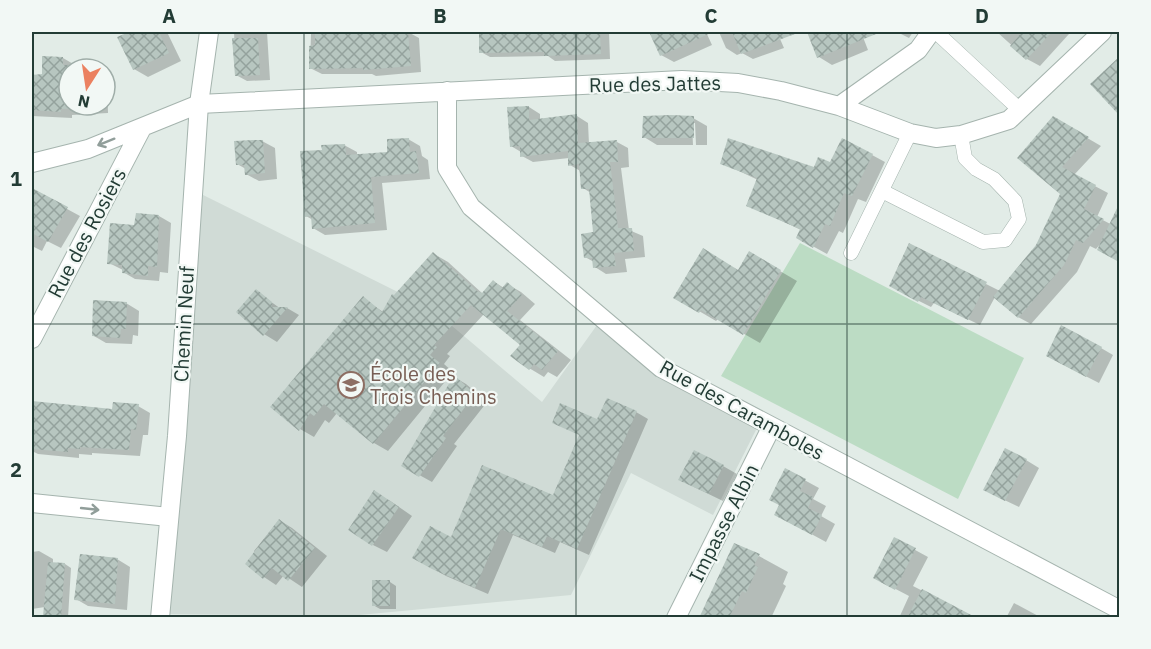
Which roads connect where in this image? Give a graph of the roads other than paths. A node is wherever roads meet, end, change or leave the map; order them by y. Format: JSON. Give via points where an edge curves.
{"nodes":[{"id":1,"x":209,"y":32,"type":"edge"},
{"id":2,"x":931,"y":32,"type":"edge"},
{"id":3,"x":936,"y":32,"type":"edge"},
{"id":4,"x":1102,"y":32,"type":"edge"},
{"id":5,"x":447,"y":91,"type":"junction"},
{"id":6,"x":199,"y":104,"type":"junction"},
{"id":7,"x":839,"y":106,"type":"junction"},
{"id":8,"x":1020,"y":110,"type":"junction"},
{"id":9,"x":142,"y":128,"type":"junction"},
{"id":10,"x":910,"y":133,"type":"junction"},
{"id":11,"x":961,"y":135,"type":"junction"},
{"id":12,"x":32,"y":163,"type":"edge"},
{"id":13,"x":882,"y":191,"type":"junction"},
{"id":14,"x":851,"y":253,"type":"dead end"},
{"id":15,"x":32,"y":339,"type":"edge"},
{"id":16,"x":771,"y":428,"type":"junction"},
{"id":17,"x":32,"y":503,"type":"edge"},
{"id":18,"x":169,"y":517,"type":"junction"},
{"id":19,"x":1119,"y":610,"type":"edge"},
{"id":20,"x":160,"y":618,"type":"edge"},
{"id":21,"x":676,"y":618,"type":"edge"}],
"edges":[{"from":1,"to":6,"type":"street","name":"Chemin Neuf"},
{"from":2,"to":7,"type":"street","via":[[918,50]]},
{"from":3,"to":8,"type":"lane"},
{"from":4,"to":8,"type":"street","name":"Rue des Jattes"},
{"from":5,"to":6,"type":"street","name":"Rue des Jattes"},
{"from":5,"to":7,"type":"street","name":"Rue des Jattes","via":[[705,80],[781,91]]},
{"from":5,"to":16,"type":"street","name":"Rue des Caramboles","via":[[447,168],[471,207],[661,368]]},
{"from":6,"to":9,"type":"street","name":"Rue des Rosiers"},
{"from":6,"to":18,"type":"street","name":"Chemin Neuf"},
{"from":7,"to":10,"type":"street","name":"Rue des Jattes"},
{"from":8,"to":11,"type":"street","name":"Rue des Jattes","via":[[1009,120]]},
{"from":9,"to":12,"type":"street","name":"Rue des Rosiers","one_way":true,"via":[[88,149]]},
{"from":9,"to":15,"type":"street","name":"Rue des Rosiers"},
{"from":10,"to":11,"type":"street","name":"Rue des Jattes","via":[[936,138]]},
{"from":10,"to":13,"type":"lane"},
{"from":11,"to":13,"type":"lane","via":[[965,158],[1015,201],[1019,219],[1005,240],[983,242]]},
{"from":13,"to":14,"type":"lane"},
{"from":16,"to":19,"type":"street","name":"Rue des Caramboles"},
{"from":16,"to":21,"type":"street","name":"Impasse Albin"},
{"from":17,"to":18,"type":"street","one_way":true},
{"from":18,"to":20,"type":"street","name":"Chemin Neuf"}]}
